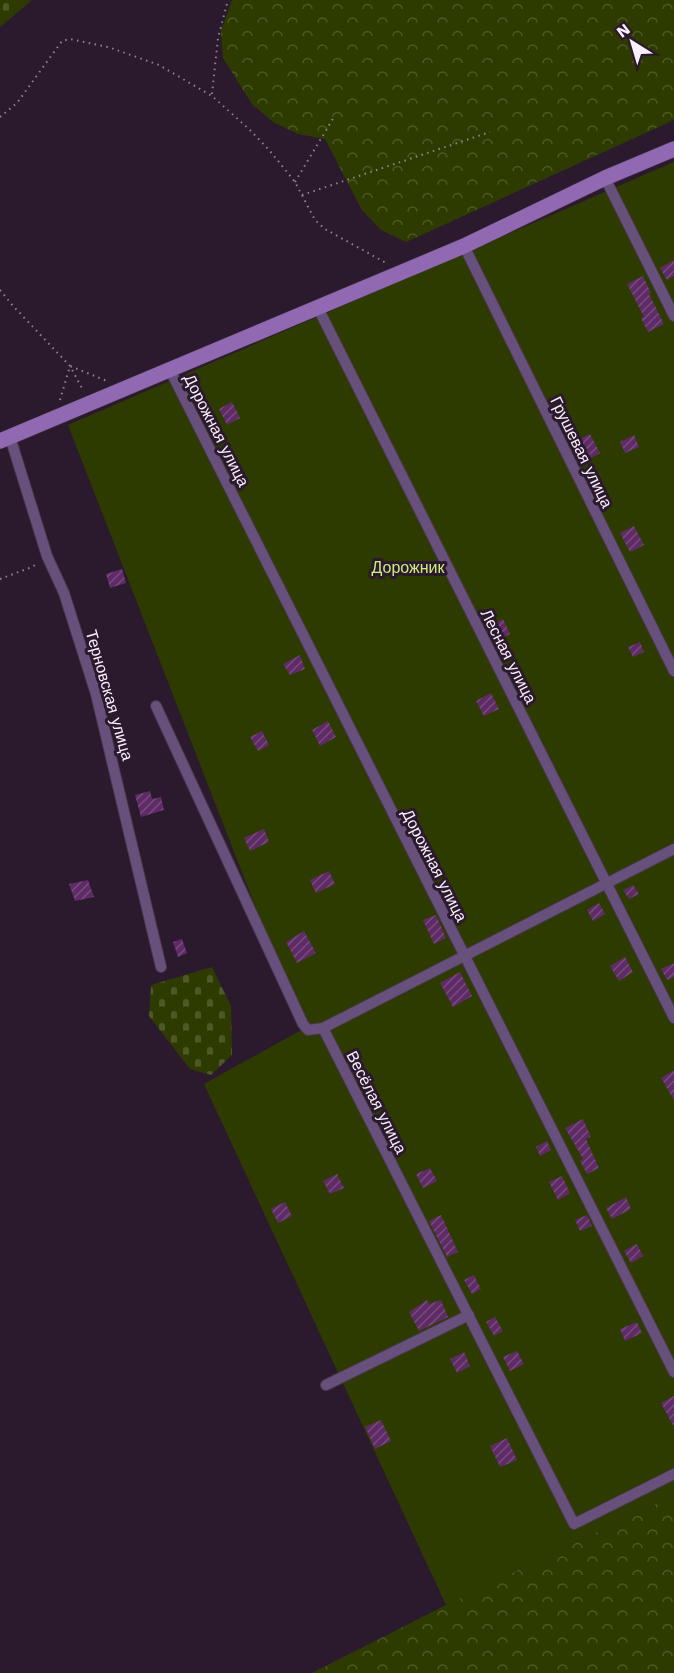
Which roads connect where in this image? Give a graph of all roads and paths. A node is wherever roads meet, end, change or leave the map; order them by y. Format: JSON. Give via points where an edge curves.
{"nodes":[{"id":1,"x":228,"y":0,"type":"edge"},
{"id":2,"x":212,"y":96,"type":"junction"},
{"id":3,"x":0,"y":117,"type":"edge"},
{"id":4,"x":334,"y":117,"type":"dead end"},
{"id":5,"x":490,"y":132,"type":"dead end"},
{"id":6,"x":674,"y":149,"type":"edge"},
{"id":7,"x":605,"y":178,"type":"junction"},
{"id":8,"x":295,"y":182,"type":"junction"},
{"id":9,"x":302,"y":195,"type":"junction"},
{"id":10,"x":464,"y":246,"type":"junction"},
{"id":11,"x":401,"y":272,"type":"junction"},
{"id":12,"x":0,"y":290,"type":"edge"},
{"id":13,"x":318,"y":308,"type":"junction"},
{"id":14,"x":674,"y":316,"type":"edge"},
{"id":15,"x":70,"y":366,"type":"junction"},
{"id":16,"x":170,"y":370,"type":"junction"},
{"id":17,"x":125,"y":389,"type":"junction"},
{"id":18,"x":90,"y":404,"type":"junction"},
{"id":19,"x":56,"y":417,"type":"junction"},
{"id":20,"x":5,"y":439,"type":"edge"},
{"id":21,"x":47,"y":556,"type":"junction"},
{"id":22,"x":0,"y":579,"type":"edge"},
{"id":23,"x":674,"y":671,"type":"edge"},
{"id":24,"x":156,"y":706,"type":"dead end"},
{"id":25,"x":674,"y":849,"type":"edge"},
{"id":26,"x":607,"y":884,"type":"junction"},
{"id":27,"x":464,"y":955,"type":"junction"},
{"id":28,"x":161,"y":967,"type":"dead end"},
{"id":29,"x":674,"y":1018,"type":"edge"},
{"id":30,"x":323,"y":1028,"type":"junction"},
{"id":31,"x":469,"y":1315,"type":"junction"},
{"id":32,"x":674,"y":1372,"type":"edge"},
{"id":33,"x":326,"y":1385,"type":"dead end"},
{"id":34,"x":674,"y":1474,"type":"edge"}],
"edges":[{"from":1,"to":2,"type":"path","via":[[218,38]]},
{"from":2,"to":3,"type":"path","via":[[159,65],[70,39],[62,41],[17,103]]},
{"from":2,"to":8,"type":"path","via":[[250,130]]},
{"from":4,"to":8,"type":"path"},
{"from":5,"to":9,"type":"path"},
{"from":6,"to":7,"type":"street"},
{"from":7,"to":10,"type":"street"},
{"from":7,"to":14,"type":"street"},
{"from":8,"to":9,"type":"path"},
{"from":9,"to":11,"type":"path","via":[[315,220],[325,229]]},
{"from":10,"to":11,"type":"street"},
{"from":10,"to":23,"type":"street","name":"Грушевая улица"},
{"from":11,"to":13,"type":"street"},
{"from":12,"to":15,"type":"path"},
{"from":13,"to":16,"type":"street"},
{"from":13,"to":26,"type":"street","name":"Лесная улица"},
{"from":15,"to":17,"type":"path"},
{"from":15,"to":18,"type":"path"},
{"from":15,"to":19,"type":"path"},
{"from":16,"to":17,"type":"street"},
{"from":16,"to":27,"type":"street","name":"Дорожная улица"},
{"from":17,"to":18,"type":"street"},
{"from":18,"to":19,"type":"street"},
{"from":19,"to":20,"type":"street"},
{"from":20,"to":21,"type":"street","name":"Терновская улица"},
{"from":21,"to":22,"type":"path","via":[[32,567]]},
{"from":21,"to":28,"type":"street","name":"Терновская улица","via":[[64,593],[96,694]]},
{"from":24,"to":30,"type":"street","via":[[303,1024],[308,1030]]},
{"from":25,"to":26,"type":"street"},
{"from":26,"to":27,"type":"street"},
{"from":26,"to":29,"type":"street","name":"Лесная улица"},
{"from":27,"to":30,"type":"street"},
{"from":27,"to":32,"type":"street","name":"Дорожная улица"},
{"from":30,"to":31,"type":"street","name":"Весёлая улица"},
{"from":31,"to":33,"type":"street"},
{"from":31,"to":34,"type":"street","name":"Весёлая улица","via":[[574,1524]]}]}
